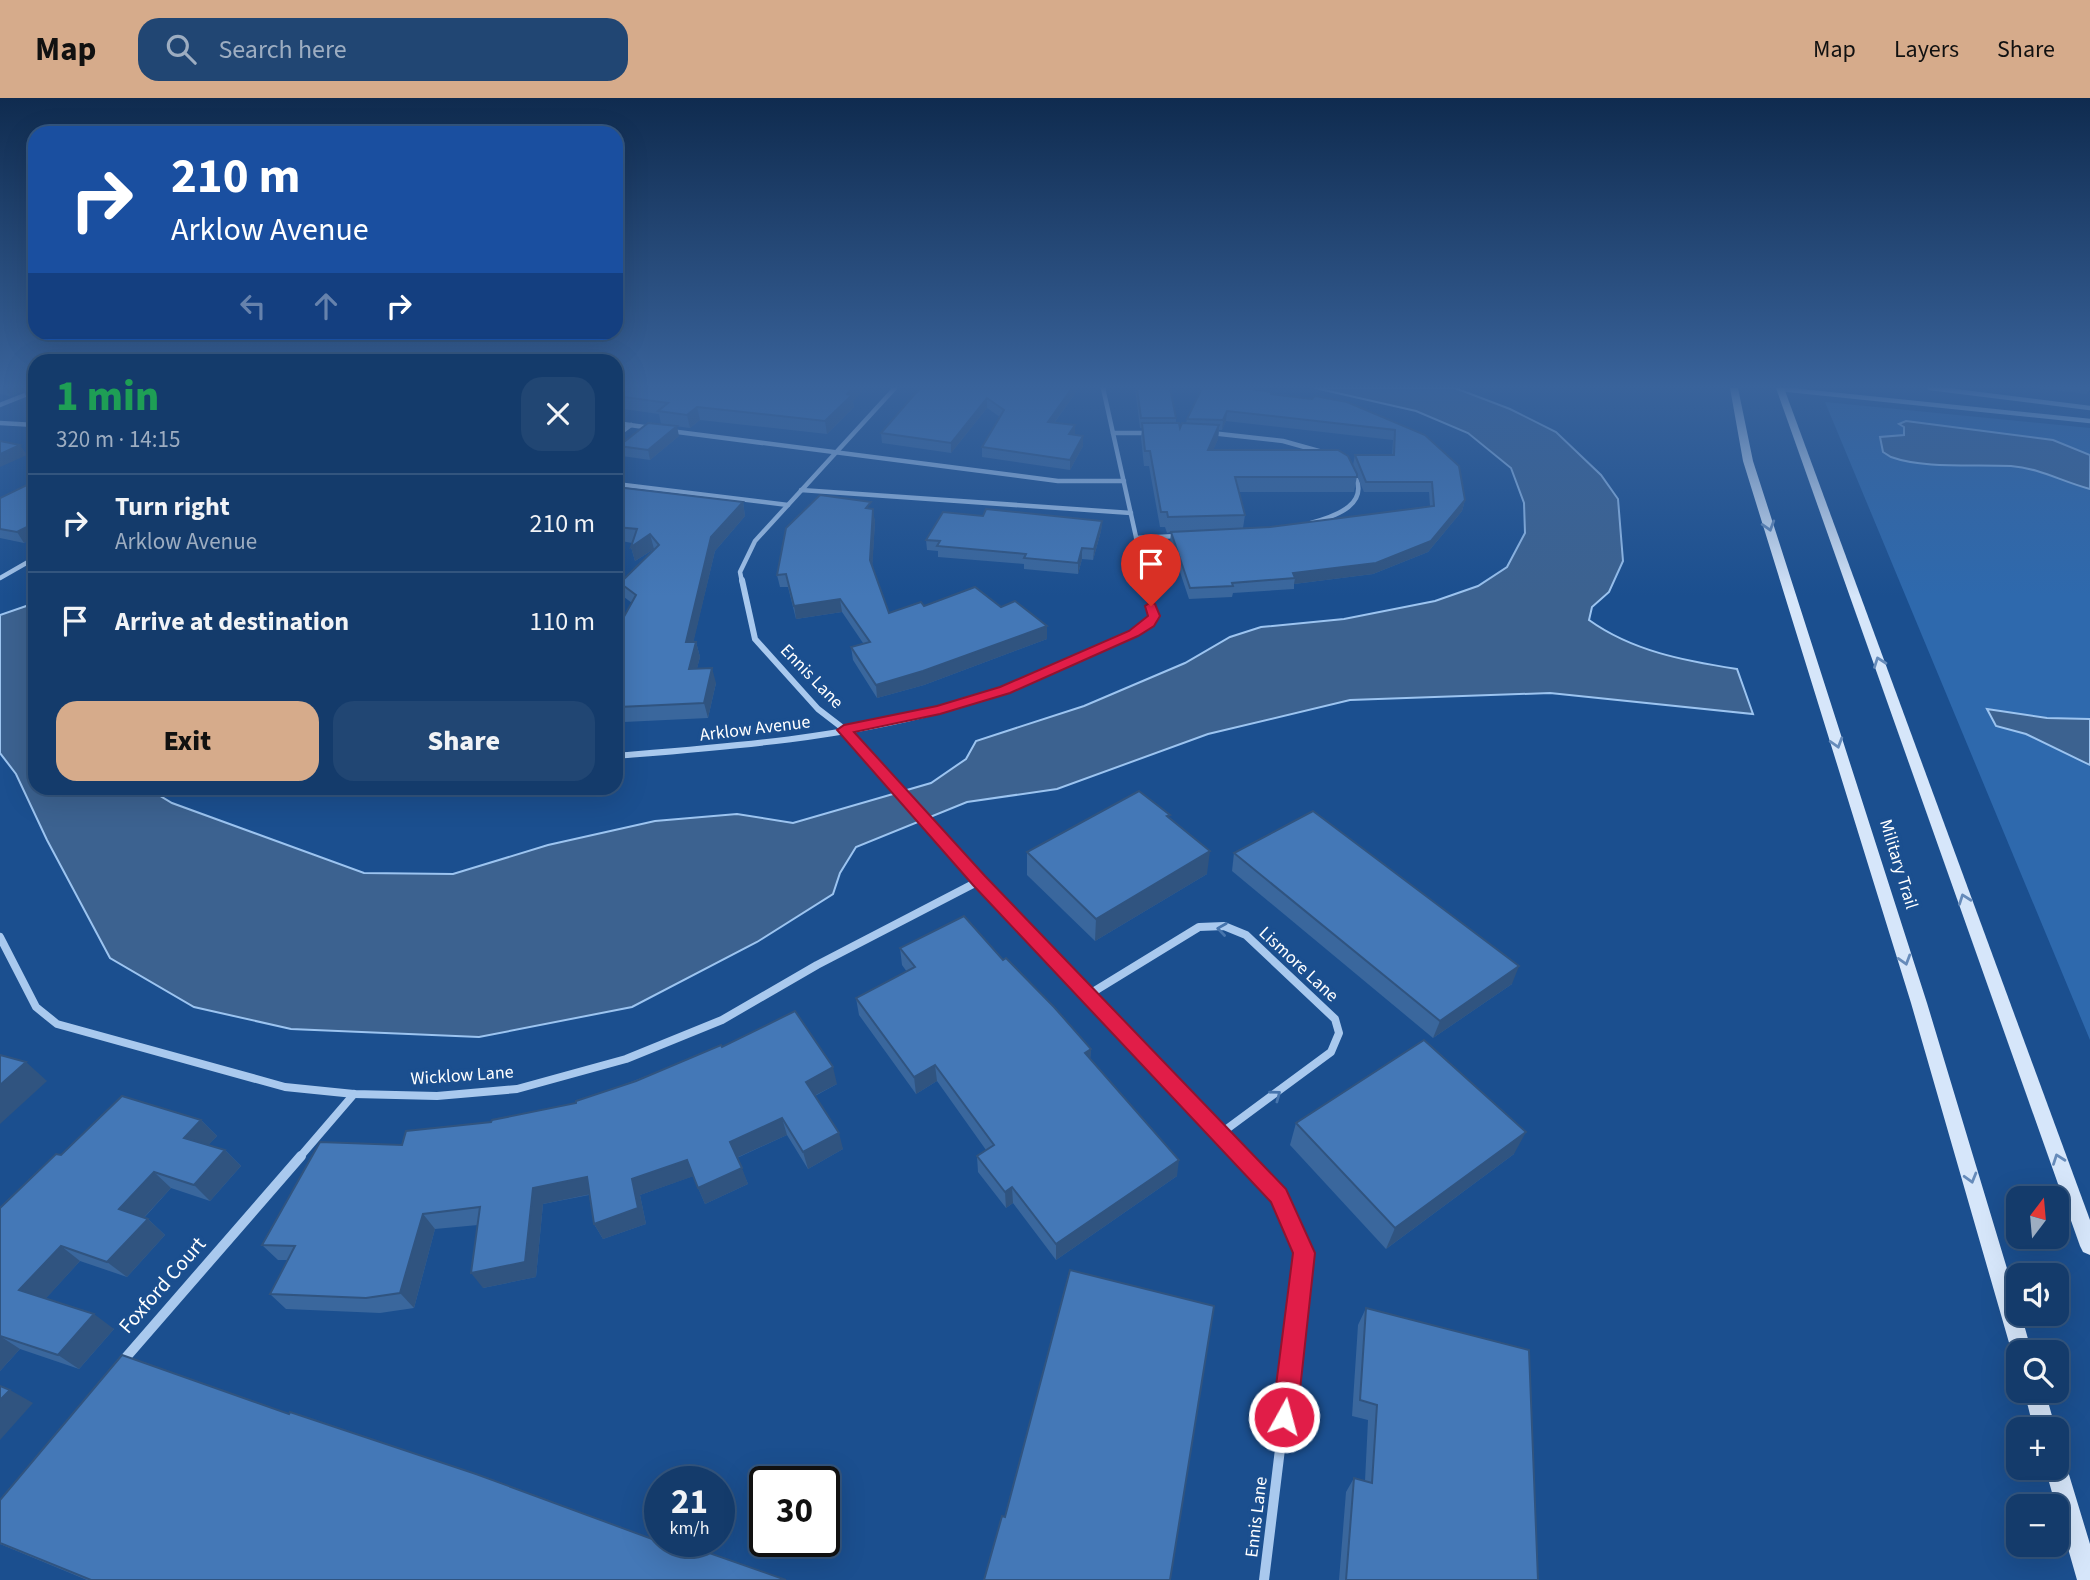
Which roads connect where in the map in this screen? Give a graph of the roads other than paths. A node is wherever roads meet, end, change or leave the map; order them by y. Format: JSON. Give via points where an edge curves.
{"nodes":[{"id":1,"x":830,"y":457,"type":"edge"},
{"id":2,"x":867,"y":457,"type":"edge"},
{"id":3,"x":1119,"y":457,"type":"edge"},
{"id":4,"x":1747,"y":457,"type":"edge"},
{"id":5,"x":1805,"y":457,"type":"edge"},
{"id":6,"x":1346,"y":464,"type":"edge"},
{"id":7,"x":1124,"y":481,"type":"junction"},
{"id":8,"x":623,"y":485,"type":"edge"},
{"id":9,"x":802,"y":490,"type":"junction"},
{"id":10,"x":788,"y":505,"type":"junction"},
{"id":11,"x":1131,"y":513,"type":"junction"},
{"id":12,"x":1308,"y":523,"type":"edge"},
{"id":13,"x":1180,"y":536,"type":"edge"},
{"id":14,"x":1136,"y":538,"type":"junction"},
{"id":15,"x":28,"y":562,"type":"edge"},
{"id":16,"x":0,"y":578,"type":"edge"},
{"id":17,"x":844,"y":730,"type":"junction"},
{"id":18,"x":623,"y":755,"type":"edge"},
{"id":19,"x":979,"y":881,"type":"junction"},
{"id":20,"x":0,"y":937,"type":"edge"},
{"id":21,"x":9,"y":954,"type":"junction"},
{"id":22,"x":0,"y":961,"type":"edge"},
{"id":23,"x":1088,"y":995,"type":"junction"},
{"id":24,"x":354,"y":1094,"type":"junction"},
{"id":25,"x":1220,"y":1134,"type":"junction"},
{"id":26,"x":2090,"y":1246,"type":"edge"},
{"id":27,"x":2018,"y":1340,"type":"edge"},
{"id":28,"x":115,"y":1369,"type":"edge"},
{"id":29,"x":2060,"y":1480,"type":"edge"},
{"id":30,"x":1264,"y":1580,"type":"edge"},
{"id":31,"x":2089,"y":1580,"type":"edge"}],
"edges":[{"from":1,"to":9,"type":"street","name":"Ennis Lane"},
{"from":2,"to":7,"type":"street","via":[[1058,481]]},
{"from":3,"to":7,"type":"street","name":"Arklow Avenue"},
{"from":4,"to":27,"type":"main road","name":"Military Trail","one_way":true,"via":[[1915,990]]},
{"from":26,"to":5,"type":"main road","one_way":true},
{"from":6,"to":12,"type":"street","via":[[1360,488],[1355,502],[1344,512]]},
{"from":7,"to":11,"type":"street","name":"Arklow Avenue"},
{"from":8,"to":10,"type":"street"},
{"from":9,"to":10,"type":"street","name":"Ennis Lane"},
{"from":9,"to":11,"type":"street"},
{"from":10,"to":17,"type":"street","name":"Ennis Lane","via":[[755,541],[740,572],[755,639],[818,709]]},
{"from":11,"to":14,"type":"street","name":"Arklow Avenue"},
{"from":13,"to":14,"type":"street"},
{"from":14,"to":17,"type":"street","name":"Arklow Avenue","via":[[1154,616],[1150,623],[1005,690],[940,710]]},
{"from":15,"to":16,"type":"street"},
{"from":17,"to":18,"type":"street","name":"Arklow Avenue","via":[[734,747]]},
{"from":17,"to":19,"type":"street","name":"Ennis Lane"},
{"from":19,"to":23,"type":"street","name":"Ennis Lane"},
{"from":19,"to":24,"type":"street","name":"Wicklow Lane","via":[[722,1020],[626,1059],[517,1089],[438,1096]]},
{"from":20,"to":21,"type":"street","name":"Wicklow Lane"},
{"from":21,"to":22,"type":"street"},
{"from":21,"to":24,"type":"street","name":"Wicklow Lane","via":[[36,1007],[57,1024],[285,1087]]},
{"from":23,"to":25,"type":"street","name":"Ennis Lane"},
{"from":25,"to":23,"type":"street","name":"Lismore Lane","one_way":true,"via":[[1331,1052],[1339,1033],[1335,1019],[1246,935],[1224,926],[1199,927]]},
{"from":24,"to":28,"type":"street","name":"Foxford Court"},
{"from":25,"to":30,"type":"street","name":"Ennis Lane","via":[[1279,1195],[1304,1253]]},
{"from":29,"to":31,"type":"main road"}]}
